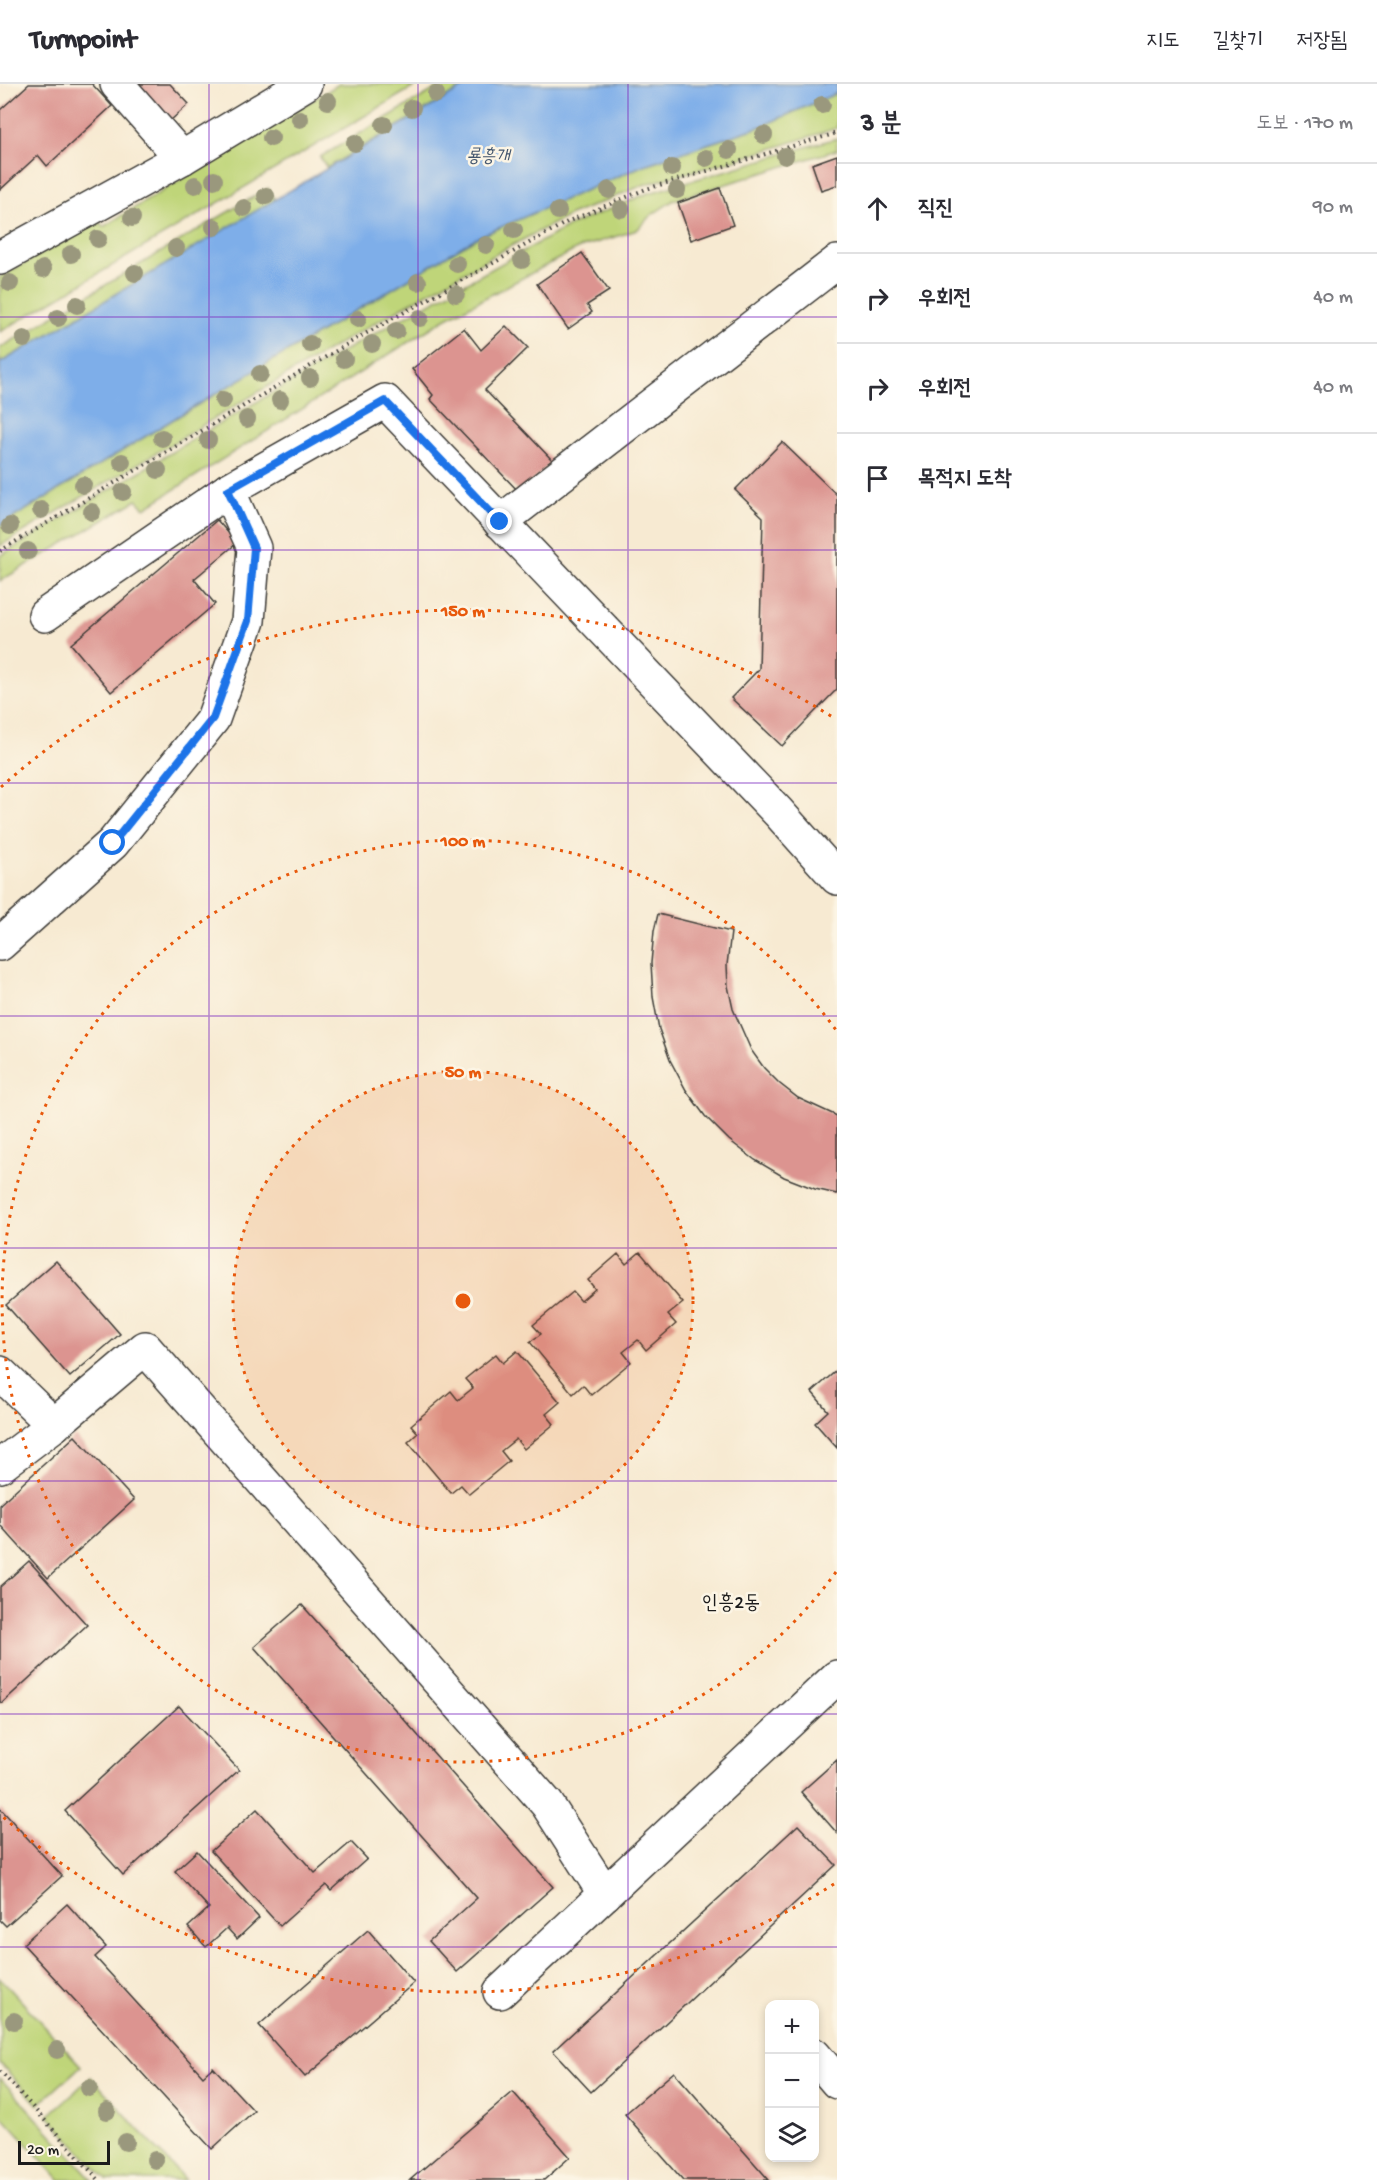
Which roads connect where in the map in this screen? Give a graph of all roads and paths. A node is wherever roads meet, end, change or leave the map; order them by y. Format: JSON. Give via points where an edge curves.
{"nodes":[{"id":1,"x":117,"y":84,"type":"edge"},
{"id":2,"x":305,"y":84,"type":"edge"},
{"id":3,"x":837,"y":133,"type":"edge"},
{"id":4,"x":182,"y":158,"type":"junction"},
{"id":5,"x":0,"y":258,"type":"edge"},
{"id":6,"x":837,"y":262,"type":"edge"},
{"id":7,"x":228,"y":490,"type":"junction"},
{"id":8,"x":500,"y":522,"type":"junction"},
{"id":9,"x":0,"y":551,"type":"edge"},
{"id":10,"x":45,"y":615,"type":"dead end"},
{"id":11,"x":837,"y":878,"type":"edge"},
{"id":12,"x":0,"y":944,"type":"edge"},
{"id":13,"x":0,"y":1373,"type":"edge"},
{"id":14,"x":54,"y":1425,"type":"junction"},
{"id":15,"x":0,"y":1466,"type":"edge"},
{"id":16,"x":837,"y":1677,"type":"edge"},
{"id":17,"x":605,"y":1894,"type":"junction"},
{"id":18,"x":500,"y":1992,"type":"dead end"},
{"id":19,"x":819,"y":2061,"type":"edge"},
{"id":20,"x":0,"y":2071,"type":"edge"},
{"id":21,"x":837,"y":2082,"type":"edge"},
{"id":22,"x":99,"y":2180,"type":"edge"}],
"edges":[{"from":1,"to":4,"type":"street"},
{"from":2,"to":4,"type":"street"},
{"from":3,"to":9,"type":"path","via":[[646,189],[569,221],[356,339]]},
{"from":4,"to":5,"type":"street"},
{"from":6,"to":8,"type":"street"},
{"from":7,"to":8,"type":"street","via":[[385,401]]},
{"from":7,"to":10,"type":"street"},
{"from":7,"to":12,"type":"street","via":[[254,548],[248,621],[213,718],[113,843]]},
{"from":8,"to":11,"type":"street"},
{"from":13,"to":14,"type":"street"},
{"from":14,"to":15,"type":"street"},
{"from":14,"to":17,"type":"street","via":[[145,1348],[547,1804]]},
{"from":16,"to":17,"type":"street"},
{"from":17,"to":18,"type":"street"},
{"from":19,"to":21,"type":"street"},
{"from":20,"to":22,"type":"path"}]}
